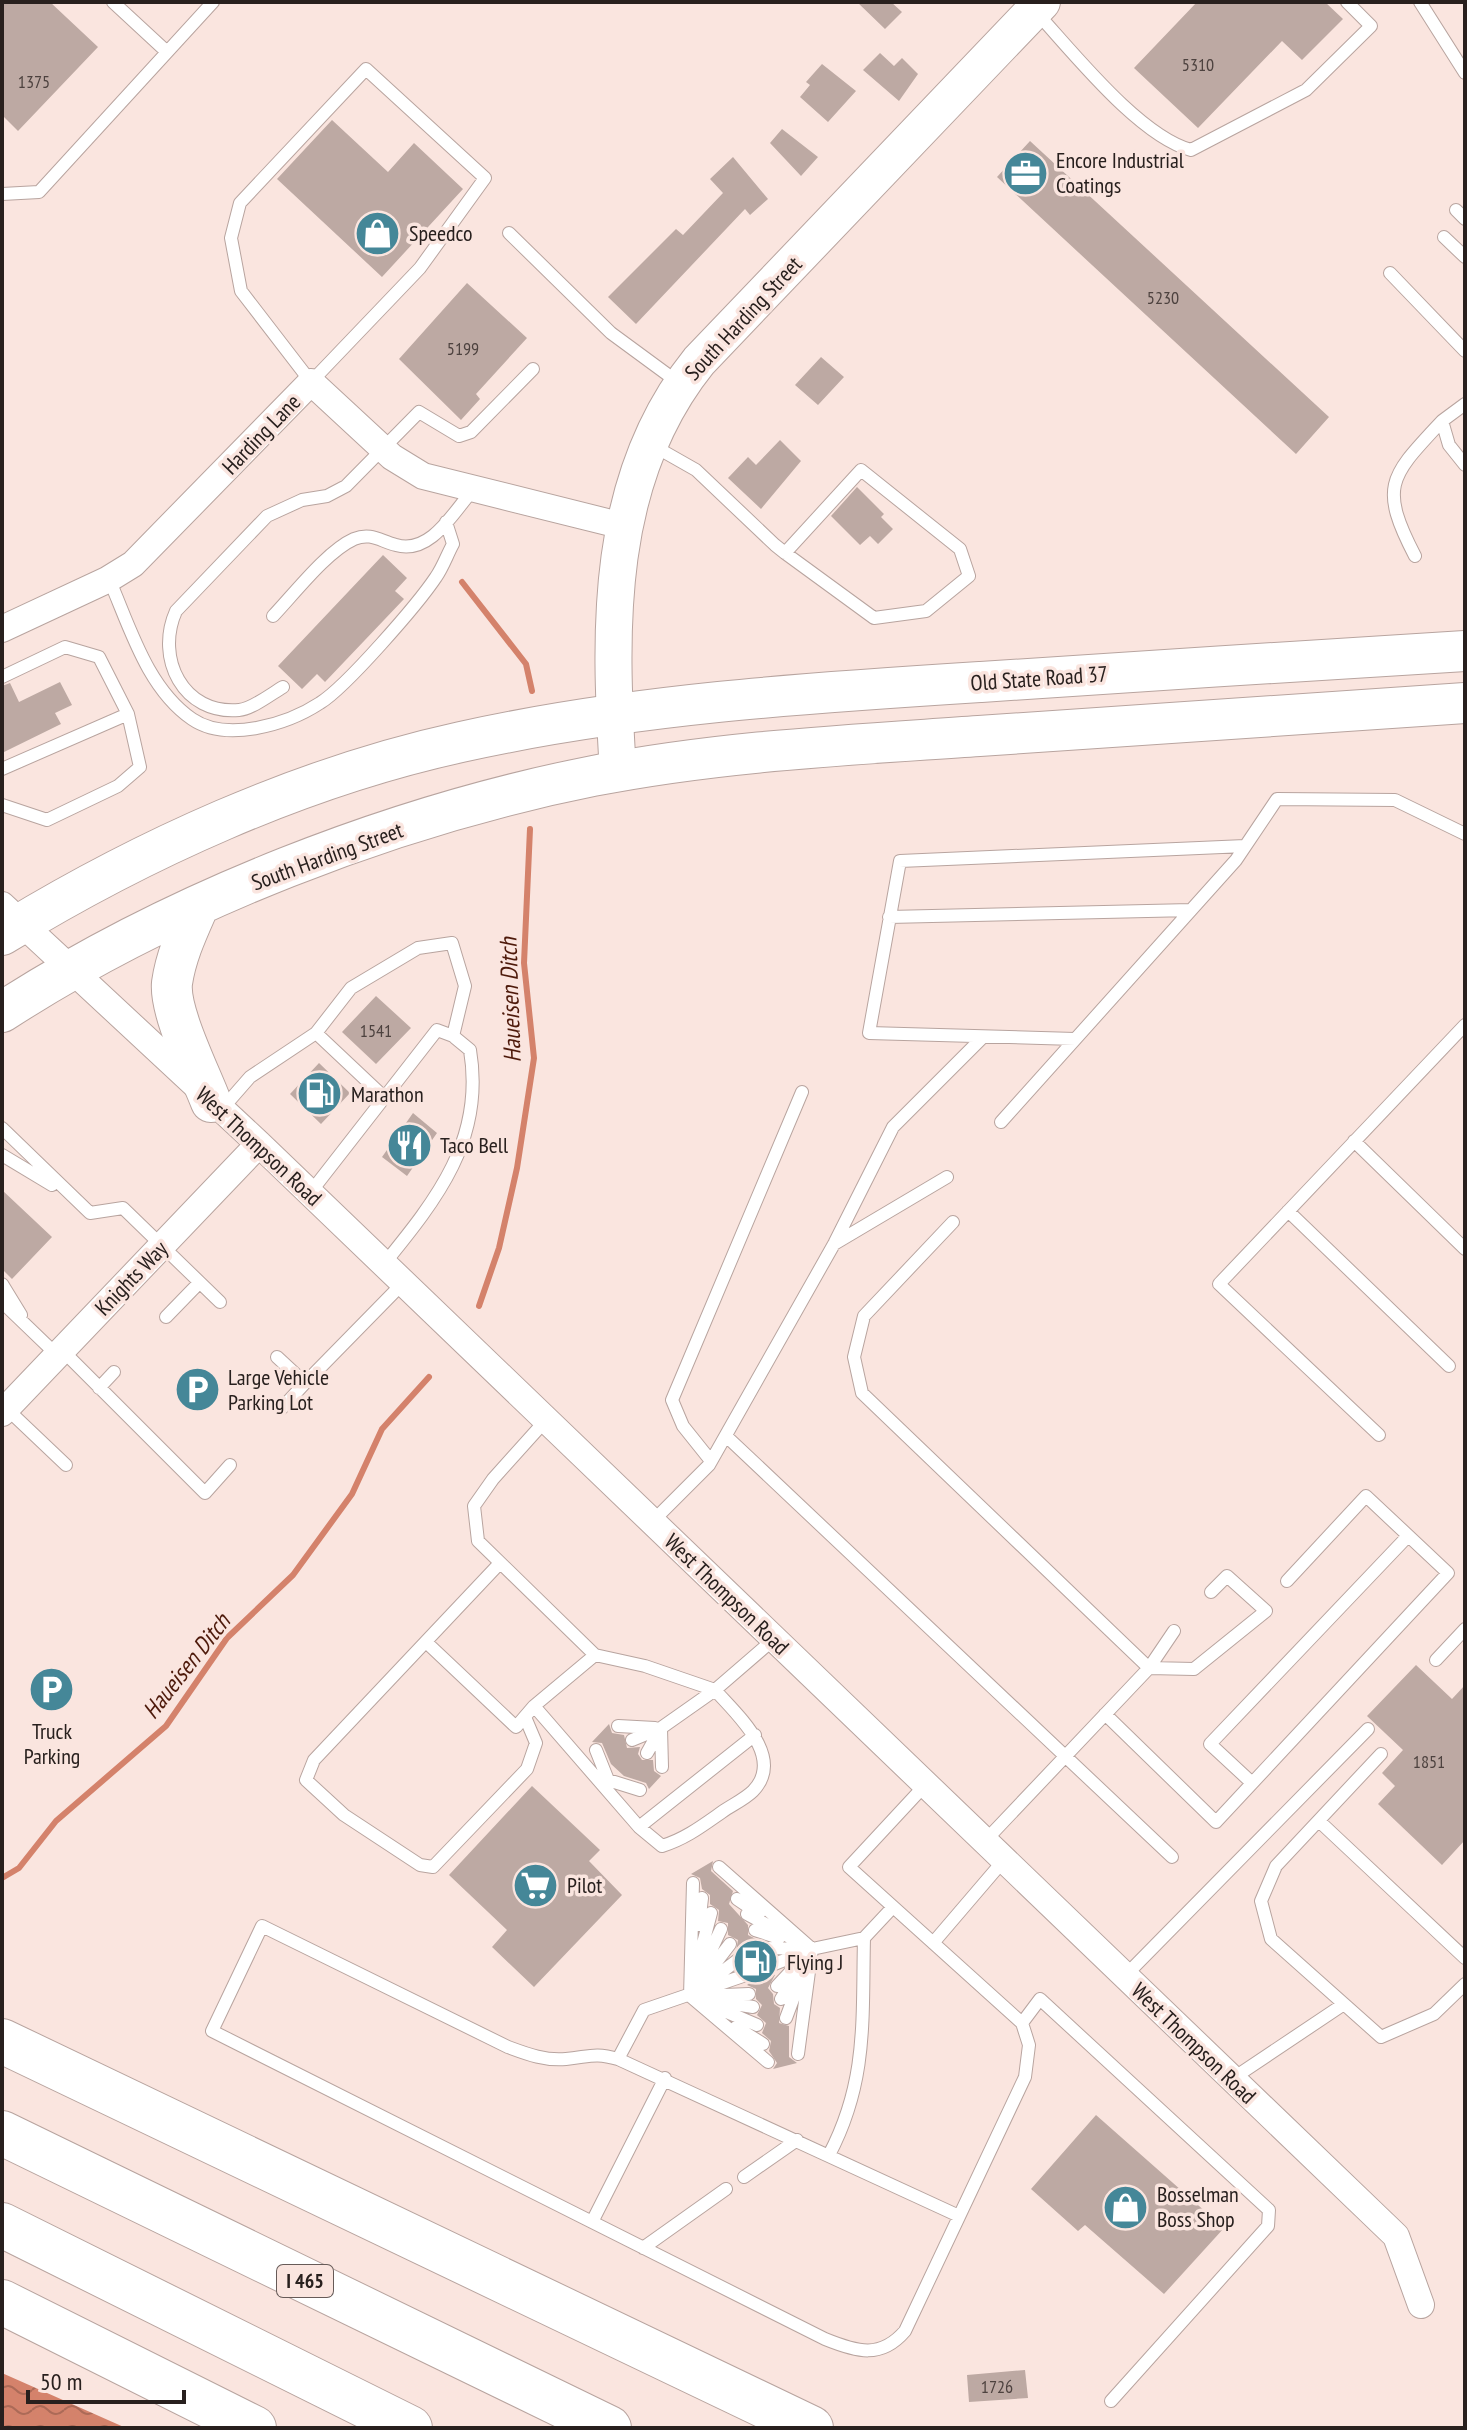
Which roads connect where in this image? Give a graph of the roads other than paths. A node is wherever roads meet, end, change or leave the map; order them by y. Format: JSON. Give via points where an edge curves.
{"nodes":[{"id":1,"x":113,"y":2,"type":"edge"},
{"id":2,"x":213,"y":2,"type":"edge"},
{"id":3,"x":1347,"y":2,"type":"edge"},
{"id":4,"x":1420,"y":2,"type":"edge"},
{"id":5,"x":1038,"y":6,"type":"edge"},
{"id":6,"x":167,"y":52,"type":"junction"},
{"id":7,"x":1465,"y":73,"type":"edge"},
{"id":8,"x":2,"y":194,"type":"edge"},
{"id":9,"x":509,"y":233,"type":"dead end"},
{"id":10,"x":1444,"y":237,"type":"dead end"},
{"id":11,"x":1465,"y":257,"type":"edge"},
{"id":12,"x":1390,"y":273,"type":"dead end"},
{"id":13,"x":1465,"y":351,"type":"edge"},
{"id":14,"x":533,"y":369,"type":"dead end"},
{"id":15,"x":311,"y":382,"type":"junction"},
{"id":16,"x":681,"y":385,"type":"junction"},
{"id":17,"x":1465,"y":404,"type":"edge"},
{"id":18,"x":1442,"y":421,"type":"junction"},
{"id":19,"x":649,"y":443,"type":"junction"},
{"id":20,"x":384,"y":448,"type":"junction"},
{"id":21,"x":1465,"y":465,"type":"edge"},
{"id":22,"x":472,"y":491,"type":"junction"},
{"id":23,"x":446,"y":522,"type":"junction"},
{"id":24,"x":623,"y":526,"type":"junction"},
{"id":25,"x":785,"y":553,"type":"junction"},
{"id":26,"x":1415,"y":556,"type":"dead end"},
{"id":27,"x":109,"y":579,"type":"junction"},
{"id":28,"x":273,"y":616,"type":"dead end"},
{"id":29,"x":2,"y":629,"type":"edge"},
{"id":30,"x":1465,"y":651,"type":"edge"},
{"id":31,"x":2,"y":677,"type":"edge"},
{"id":32,"x":283,"y":687,"type":"dead end"},
{"id":33,"x":1465,"y":703,"type":"edge"},
{"id":34,"x":128,"y":714,"type":"junction"},
{"id":35,"x":615,"y":715,"type":"junction"},
{"id":36,"x":2,"y":769,"type":"edge"},
{"id":37,"x":618,"y":772,"type":"junction"},
{"id":38,"x":2,"y":805,"type":"edge"},
{"id":39,"x":1465,"y":834,"type":"edge"},
{"id":40,"x":1245,"y":846,"type":"junction"},
{"id":41,"x":199,"y":905,"type":"junction"},
{"id":42,"x":1191,"y":910,"type":"junction"},
{"id":43,"x":889,"y":917,"type":"junction"},
{"id":44,"x":8,"y":921,"type":"edge"},
{"id":45,"x":70,"y":969,"type":"junction"},
{"id":46,"x":2,"y":1012,"type":"edge"},
{"id":47,"x":1465,"y":1025,"type":"edge"},
{"id":48,"x":316,"y":1033,"type":"junction"},
{"id":49,"x":453,"y":1036,"type":"junction"},
{"id":50,"x":983,"y":1037,"type":"junction"},
{"id":51,"x":1075,"y":1039,"type":"junction"},
{"id":52,"x":802,"y":1092,"type":"dead end"},
{"id":53,"x":384,"y":1097,"type":"junction"},
{"id":54,"x":216,"y":1106,"type":"junction"},
{"id":55,"x":1001,"y":1122,"type":"dead end"},
{"id":56,"x":2,"y":1128,"type":"edge"},
{"id":57,"x":1354,"y":1141,"type":"junction"},
{"id":58,"x":259,"y":1144,"type":"junction"},
{"id":59,"x":2,"y":1155,"type":"edge"},
{"id":60,"x":2,"y":1163,"type":"edge"},
{"id":61,"x":30,"y":1169,"type":"junction"},
{"id":62,"x":947,"y":1177,"type":"dead end"},
{"id":63,"x":310,"y":1193,"type":"junction"},
{"id":64,"x":1288,"y":1211,"type":"junction"},
{"id":65,"x":90,"y":1213,"type":"junction"},
{"id":66,"x":953,"y":1222,"type":"dead end"},
{"id":67,"x":834,"y":1244,"type":"junction"},
{"id":68,"x":161,"y":1247,"type":"junction"},
{"id":69,"x":1465,"y":1249,"type":"edge"},
{"id":70,"x":384,"y":1264,"type":"junction"},
{"id":71,"x":404,"y":1282,"type":"junction"},
{"id":72,"x":199,"y":1283,"type":"junction"},
{"id":73,"x":2,"y":1284,"type":"edge"},
{"id":74,"x":2,"y":1302,"type":"edge"},
{"id":75,"x":220,"y":1302,"type":"dead end"},
{"id":76,"x":166,"y":1317,"type":"dead end"},
{"id":77,"x":27,"y":1326,"type":"junction"},
{"id":78,"x":60,"y":1353,"type":"junction"},
{"id":79,"x":277,"y":1357,"type":"dead end"},
{"id":80,"x":1449,"y":1366,"type":"dead end"},
{"id":81,"x":114,"y":1372,"type":"dead end"},
{"id":82,"x":305,"y":1383,"type":"junction"},
{"id":83,"x":99,"y":1388,"type":"junction"},
{"id":84,"x":282,"y":1408,"type":"dead end"},
{"id":85,"x":4,"y":1410,"type":"edge"},
{"id":86,"x":546,"y":1420,"type":"junction"},
{"id":87,"x":1379,"y":1435,"type":"dead end"},
{"id":88,"x":726,"y":1436,"type":"junction"},
{"id":89,"x":711,"y":1461,"type":"junction"},
{"id":90,"x":66,"y":1465,"type":"dead end"},
{"id":91,"x":230,"y":1465,"type":"dead end"},
{"id":92,"x":652,"y":1522,"type":"junction"},
{"id":93,"x":1408,"y":1536,"type":"junction"},
{"id":94,"x":500,"y":1563,"type":"junction"},
{"id":95,"x":1287,"y":1581,"type":"dead end"},
{"id":96,"x":1211,"y":1592,"type":"dead end"},
{"id":97,"x":1465,"y":1629,"type":"edge"},
{"id":98,"x":1174,"y":1631,"type":"dead end"},
{"id":99,"x":774,"y":1639,"type":"junction"},
{"id":100,"x":426,"y":1642,"type":"junction"},
{"id":101,"x":595,"y":1655,"type":"junction"},
{"id":102,"x":1436,"y":1660,"type":"dead end"},
{"id":103,"x":1149,"y":1668,"type":"junction"},
{"id":104,"x":715,"y":1690,"type":"junction"},
{"id":105,"x":529,"y":1712,"type":"junction"},
{"id":106,"x":1105,"y":1714,"type":"junction"},
{"id":107,"x":618,"y":1726,"type":"dead end"},
{"id":108,"x":661,"y":1728,"type":"junction"},
{"id":109,"x":1368,"y":1729,"type":"dead end"},
{"id":110,"x":755,"y":1735,"type":"junction"},
{"id":111,"x":632,"y":1740,"type":"dead end"},
{"id":112,"x":596,"y":1750,"type":"dead end"},
{"id":113,"x":647,"y":1753,"type":"dead end"},
{"id":114,"x":1381,"y":1754,"type":"dead end"},
{"id":115,"x":1063,"y":1758,"type":"junction"},
{"id":116,"x":609,"y":1762,"type":"dead end"},
{"id":117,"x":662,"y":1767,"type":"dead end"},
{"id":118,"x":626,"y":1777,"type":"dead end"},
{"id":119,"x":605,"y":1783,"type":"junction"},
{"id":120,"x":927,"y":1783,"type":"junction"},
{"id":121,"x":1252,"y":1783,"type":"junction"},
{"id":122,"x":640,"y":1790,"type":"dead end"},
{"id":123,"x":1320,"y":1822,"type":"junction"},
{"id":124,"x":639,"y":1827,"type":"junction"},
{"id":125,"x":985,"y":1841,"type":"junction"},
{"id":126,"x":1172,"y":1857,"type":"dead end"},
{"id":127,"x":1004,"y":1860,"type":"junction"},
{"id":128,"x":719,"y":1867,"type":"dead end"},
{"id":129,"x":727,"y":1882,"type":"dead end"},
{"id":130,"x":693,"y":1883,"type":"dead end"},
{"id":131,"x":702,"y":1898,"type":"dead end"},
{"id":132,"x":737,"y":1899,"type":"dead end"},
{"id":133,"x":893,"y":1907,"type":"junction"},
{"id":134,"x":711,"y":1913,"type":"dead end"},
{"id":135,"x":747,"y":1914,"type":"dead end"},
{"id":136,"x":721,"y":1929,"type":"dead end"},
{"id":137,"x":755,"y":1930,"type":"dead end"},
{"id":138,"x":864,"y":1938,"type":"junction"},
{"id":139,"x":933,"y":1943,"type":"junction"},
{"id":140,"x":730,"y":1944,"type":"dead end"},
{"id":141,"x":766,"y":1948,"type":"dead end"},
{"id":142,"x":812,"y":1949,"type":"junction"},
{"id":143,"x":1465,"y":1958,"type":"edge"},
{"id":144,"x":739,"y":1959,"type":"dead end"},
{"id":145,"x":772,"y":1965,"type":"dead end"},
{"id":146,"x":746,"y":1975,"type":"dead end"},
{"id":147,"x":1125,"y":1976,"type":"junction"},
{"id":148,"x":1465,"y":1984,"type":"edge"},
{"id":149,"x":777,"y":1986,"type":"dead end"},
{"id":150,"x":690,"y":1996,"type":"junction"},
{"id":151,"x":781,"y":1999,"type":"dead end"},
{"id":152,"x":751,"y":2000,"type":"dead end"},
{"id":153,"x":1344,"y":2004,"type":"junction"},
{"id":154,"x":786,"y":2018,"type":"dead end"},
{"id":155,"x":1022,"y":2023,"type":"junction"},
{"id":156,"x":757,"y":2025,"type":"dead end"},
{"id":157,"x":793,"y":2036,"type":"dead end"},
{"id":158,"x":2,"y":2041,"type":"edge"},
{"id":159,"x":763,"y":2044,"type":"dead end"},
{"id":160,"x":798,"y":2054,"type":"dead end"},
{"id":161,"x":618,"y":2059,"type":"junction"},
{"id":162,"x":768,"y":2062,"type":"dead end"},
{"id":163,"x":665,"y":2078,"type":"junction"},
{"id":164,"x":1232,"y":2079,"type":"junction"},
{"id":165,"x":2,"y":2133,"type":"edge"},
{"id":166,"x":797,"y":2140,"type":"junction"},
{"id":167,"x":829,"y":2155,"type":"junction"},
{"id":168,"x":744,"y":2177,"type":"dead end"},
{"id":169,"x":726,"y":2189,"type":"dead end"},
{"id":170,"x":959,"y":2216,"type":"junction"},
{"id":171,"x":592,"y":2222,"type":"junction"},
{"id":172,"x":2,"y":2225,"type":"edge"},
{"id":173,"x":643,"y":2248,"type":"junction"},
{"id":174,"x":2,"y":2302,"type":"edge"},
{"id":175,"x":1421,"y":2305,"type":"dead end"},
{"id":176,"x":298,"y":2374,"type":"junction"},
{"id":177,"x":1111,"y":2401,"type":"dead end"},
{"id":178,"x":254,"y":2428,"type":"edge"},
{"id":179,"x":392,"y":2428,"type":"edge"},
{"id":180,"x":410,"y":2428,"type":"edge"},
{"id":181,"x":609,"y":2428,"type":"edge"},
{"id":182,"x":811,"y":2428,"type":"edge"}],
"edges":[{"from":1,"to":6,"type":"lane"},
{"from":2,"to":6,"type":"lane"},
{"from":3,"to":5,"type":"lane","via":[[1371,26],[1306,90],[1191,150],[1174,145],[1108,90]]},
{"from":4,"to":7,"type":"lane"},
{"from":5,"to":16,"type":"street","name":"South Harding Street"},
{"from":6,"to":8,"type":"lane","via":[[39,192]]},
{"from":9,"to":16,"type":"lane","via":[[611,333]]},
{"from":10,"to":11,"type":"lane"},
{"from":12,"to":13,"type":"lane"},
{"from":14,"to":20,"type":"lane","via":[[471,432],[459,436],[419,412]]},
{"from":15,"to":15,"type":"lane","via":[[420,268],[485,178],[366,69],[240,203],[231,238],[241,291]]},
{"from":15,"to":20,"type":"street","name":"Harding Lane"},
{"from":15,"to":27,"type":"street","name":"Harding Lane","via":[[151,548]]},
{"from":16,"to":19,"type":"street","name":"South Harding Street"},
{"from":17,"to":18,"type":"lane"},
{"from":18,"to":21,"type":"lane","via":[[1449,445]]},
{"from":18,"to":26,"type":"lane","via":[[1394,480],[1395,517]]},
{"from":19,"to":24,"type":"street","name":"South Harding Street"},
{"from":19,"to":25,"type":"lane","via":[[696,470]]},
{"from":20,"to":22,"type":"street","name":"Harding Lane","via":[[423,476]]},
{"from":20,"to":32,"type":"lane","via":[[346,486],[267,516],[189,595],[167,631],[170,665],[180,684],[205,705],[241,711]]},
{"from":22,"to":23,"type":"lane"},
{"from":22,"to":24,"type":"street","name":"Harding Lane"},
{"from":23,"to":27,"type":"lane","via":[[453,544],[437,577],[342,683],[320,703],[252,729],[228,730],[194,721],[174,703],[155,681]]},
{"from":23,"to":28,"type":"lane","via":[[419,545],[398,546],[372,535],[355,539]]},
{"from":24,"to":35,"type":"street","name":"South Harding Street","via":[[616,581]]},
{"from":25,"to":25,"type":"lane","via":[[874,618],[926,611],[969,576],[960,549],[861,470]]},
{"from":27,"to":29,"type":"street","name":"Harding Lane"},
{"from":30,"to":35,"type":"main road","name":"Old State Road 37","via":[[794,694]]},
{"from":31,"to":34,"type":"lane","via":[[65,647],[99,657]]},
{"from":33,"to":37,"type":"main road","via":[[866,744]]},
{"from":34,"to":36,"type":"lane"},
{"from":34,"to":38,"type":"lane","via":[[140,767],[118,786],[47,820]]},
{"from":35,"to":37,"type":"street","name":"South Harding Street"},
{"from":35,"to":44,"type":"main road","via":[[462,741],[375,765],[199,832]]},
{"from":37,"to":41,"type":"main road","name":"South Harding Street","via":[[480,803]]},
{"from":39,"to":40,"type":"lane","via":[[1395,800],[1277,799]]},
{"from":40,"to":42,"type":"lane"},
{"from":40,"to":43,"type":"lane","via":[[900,861]]},
{"from":41,"to":45,"type":"main road","name":"South Harding Street"},
{"from":41,"to":54,"type":"main road","via":[[179,952],[172,986],[179,1018]]},
{"from":42,"to":43,"type":"lane"},
{"from":42,"to":51,"type":"lane"},
{"from":43,"to":50,"type":"lane","via":[[869,1033]]},
{"from":44,"to":45,"type":"street","name":"West Thompson Road"},
{"from":45,"to":46,"type":"main road","name":"South Harding Street"},
{"from":45,"to":54,"type":"street","name":"West Thompson Road"},
{"from":47,"to":57,"type":"lane"},
{"from":48,"to":49,"type":"lane","via":[[351,988],[418,948],[452,943],[465,986]]},
{"from":48,"to":53,"type":"lane"},
{"from":48,"to":54,"type":"lane"},
{"from":49,"to":53,"type":"lane","via":[[437,1030]]},
{"from":49,"to":70,"type":"lane","via":[[470,1050],[476,1084],[469,1128],[450,1174]]},
{"from":50,"to":51,"type":"lane"},
{"from":50,"to":67,"type":"lane","via":[[893,1127]]},
{"from":51,"to":55,"type":"lane"},
{"from":52,"to":89,"type":"lane","via":[[672,1400],[683,1426]]},
{"from":53,"to":63,"type":"lane"},
{"from":54,"to":58,"type":"street","name":"West Thompson Road"},
{"from":56,"to":65,"type":"lane"},
{"from":57,"to":64,"type":"lane"},
{"from":57,"to":69,"type":"lane"},
{"from":58,"to":63,"type":"street","name":"West Thompson Road"},
{"from":58,"to":68,"type":"street","name":"Knights Way"},
{"from":59,"to":61,"type":"lane"},
{"from":60,"to":61,"type":"lane"},
{"from":61,"to":65,"type":"lane"},
{"from":62,"to":67,"type":"lane"},
{"from":63,"to":70,"type":"street","name":"West Thompson Road"},
{"from":64,"to":80,"type":"lane"},
{"from":64,"to":87,"type":"lane","via":[[1219,1284]]},
{"from":65,"to":68,"type":"lane","via":[[123,1208]]},
{"from":66,"to":103,"type":"lane","via":[[864,1316],[854,1357],[862,1393]]},
{"from":67,"to":88,"type":"lane"},
{"from":68,"to":72,"type":"lane"},
{"from":68,"to":78,"type":"street","name":"Knights Way"},
{"from":70,"to":71,"type":"street","name":"West Thompson Road"},
{"from":71,"to":82,"type":"lane"},
{"from":71,"to":86,"type":"street","name":"West Thompson Road"},
{"from":72,"to":75,"type":"lane"},
{"from":72,"to":76,"type":"lane"},
{"from":73,"to":77,"type":"lane"},
{"from":74,"to":77,"type":"lane"},
{"from":77,"to":78,"type":"lane"},
{"from":78,"to":83,"type":"lane"},
{"from":78,"to":85,"type":"street","name":"Knights Way"},
{"from":79,"to":82,"type":"lane"},
{"from":81,"to":83,"type":"lane"},
{"from":82,"to":84,"type":"lane"},
{"from":83,"to":91,"type":"lane","via":[[205,1493]]},
{"from":85,"to":90,"type":"lane"},
{"from":86,"to":92,"type":"street","name":"West Thompson Road"},
{"from":86,"to":94,"type":"lane","via":[[474,1506],[478,1541]]},
{"from":88,"to":89,"type":"lane"},
{"from":88,"to":115,"type":"lane"},
{"from":89,"to":92,"type":"lane"},
{"from":92,"to":99,"type":"street","name":"West Thompson Road"},
{"from":93,"to":95,"type":"lane","via":[[1366,1496]]},
{"from":93,"to":121,"type":"lane","via":[[1448,1573]]},
{"from":93,"to":121,"type":"lane","via":[[1210,1744]]},
{"from":94,"to":100,"type":"lane"},
{"from":94,"to":101,"type":"lane"},
{"from":96,"to":103,"type":"lane","via":[[1227,1576],[1266,1611],[1194,1669]]},
{"from":97,"to":102,"type":"lane"},
{"from":98,"to":103,"type":"lane"},
{"from":99,"to":104,"type":"lane"},
{"from":99,"to":120,"type":"street","name":"West Thompson Road"},
{"from":100,"to":105,"type":"lane","via":[[516,1727]]},
{"from":100,"to":105,"type":"lane","via":[[308,1770],[306,1780],[344,1815],[409,1859],[433,1867],[527,1769],[536,1743]]},
{"from":101,"to":104,"type":"lane"},
{"from":101,"to":105,"type":"lane"},
{"from":103,"to":106,"type":"lane"},
{"from":104,"to":108,"type":"lane"},
{"from":104,"to":110,"type":"lane"},
{"from":105,"to":119,"type":"lane"},
{"from":106,"to":115,"type":"lane"},
{"from":106,"to":121,"type":"lane","via":[[1216,1822]]},
{"from":107,"to":108,"type":"lane"},
{"from":108,"to":111,"type":"lane"},
{"from":108,"to":113,"type":"lane"},
{"from":108,"to":117,"type":"lane"},
{"from":109,"to":147,"type":"lane"},
{"from":110,"to":124,"type":"lane"},
{"from":110,"to":124,"type":"lane","via":[[764,1758],[754,1790],[681,1840],[662,1846]]},
{"from":112,"to":119,"type":"lane"},
{"from":114,"to":123,"type":"lane"},
{"from":115,"to":125,"type":"lane"},
{"from":115,"to":126,"type":"lane"},
{"from":116,"to":119,"type":"lane"},
{"from":118,"to":119,"type":"lane"},
{"from":119,"to":122,"type":"lane"},
{"from":119,"to":124,"type":"lane"},
{"from":120,"to":125,"type":"street","name":"West Thompson Road"},
{"from":120,"to":133,"type":"lane","via":[[849,1867]]},
{"from":123,"to":143,"type":"lane"},
{"from":123,"to":153,"type":"lane","via":[[1276,1866],[1261,1901],[1271,1939]]},
{"from":125,"to":127,"type":"street","name":"West Thompson Road"},
{"from":127,"to":139,"type":"lane"},
{"from":127,"to":147,"type":"street","name":"West Thompson Road"},
{"from":128,"to":142,"type":"lane"},
{"from":129,"to":142,"type":"lane"},
{"from":130,"to":150,"type":"lane"},
{"from":131,"to":150,"type":"lane"},
{"from":132,"to":142,"type":"lane"},
{"from":133,"to":138,"type":"lane"},
{"from":133,"to":139,"type":"lane"},
{"from":134,"to":150,"type":"lane"},
{"from":135,"to":142,"type":"lane"},
{"from":136,"to":150,"type":"lane"},
{"from":137,"to":142,"type":"lane"},
{"from":138,"to":142,"type":"lane"},
{"from":138,"to":167,"type":"lane","via":[[856,2091]]},
{"from":139,"to":155,"type":"lane"},
{"from":140,"to":150,"type":"lane"},
{"from":141,"to":142,"type":"lane"},
{"from":142,"to":145,"type":"lane"},
{"from":142,"to":149,"type":"lane"},
{"from":142,"to":151,"type":"lane"},
{"from":142,"to":154,"type":"lane"},
{"from":142,"to":157,"type":"lane"},
{"from":142,"to":160,"type":"lane"},
{"from":144,"to":150,"type":"lane"},
{"from":146,"to":150,"type":"lane"},
{"from":147,"to":164,"type":"street","name":"West Thompson Road"},
{"from":148,"to":153,"type":"lane","via":[[1434,2014],[1381,2037]]},
{"from":150,"to":152,"type":"lane"},
{"from":150,"to":156,"type":"lane"},
{"from":150,"to":159,"type":"lane"},
{"from":150,"to":161,"type":"lane","via":[[644,2010]]},
{"from":150,"to":162,"type":"lane"},
{"from":153,"to":164,"type":"lane"},
{"from":155,"to":170,"type":"lane","via":[[1029,2045],[1025,2077]]},
{"from":155,"to":177,"type":"lane","via":[[1040,1999],[1269,2210],[1268,2226]]},
{"from":158,"to":182,"type":"highway"},
{"from":161,"to":163,"type":"lane"},
{"from":161,"to":171,"type":"lane","via":[[595,2052],[566,2059],[536,2058],[262,1926],[212,2031]]},
{"from":163,"to":166,"type":"lane"},
{"from":163,"to":171,"type":"lane"},
{"from":164,"to":175,"type":"street","name":"West Thompson Road","via":[[1396,2236]]},
{"from":165,"to":181,"type":"highway","number":"I 465"},
{"from":166,"to":167,"type":"lane"},
{"from":166,"to":168,"type":"lane"},
{"from":167,"to":170,"type":"lane"},
{"from":169,"to":173,"type":"lane"},
{"from":170,"to":173,"type":"lane","via":[[905,2331],[893,2345],[873,2353],[825,2339]]},
{"from":171,"to":173,"type":"lane"},
{"from":172,"to":176,"type":"highway"},
{"from":174,"to":178,"type":"highway"},
{"from":176,"to":179,"type":"highway"},
{"from":176,"to":180,"type":"highway"}]}
